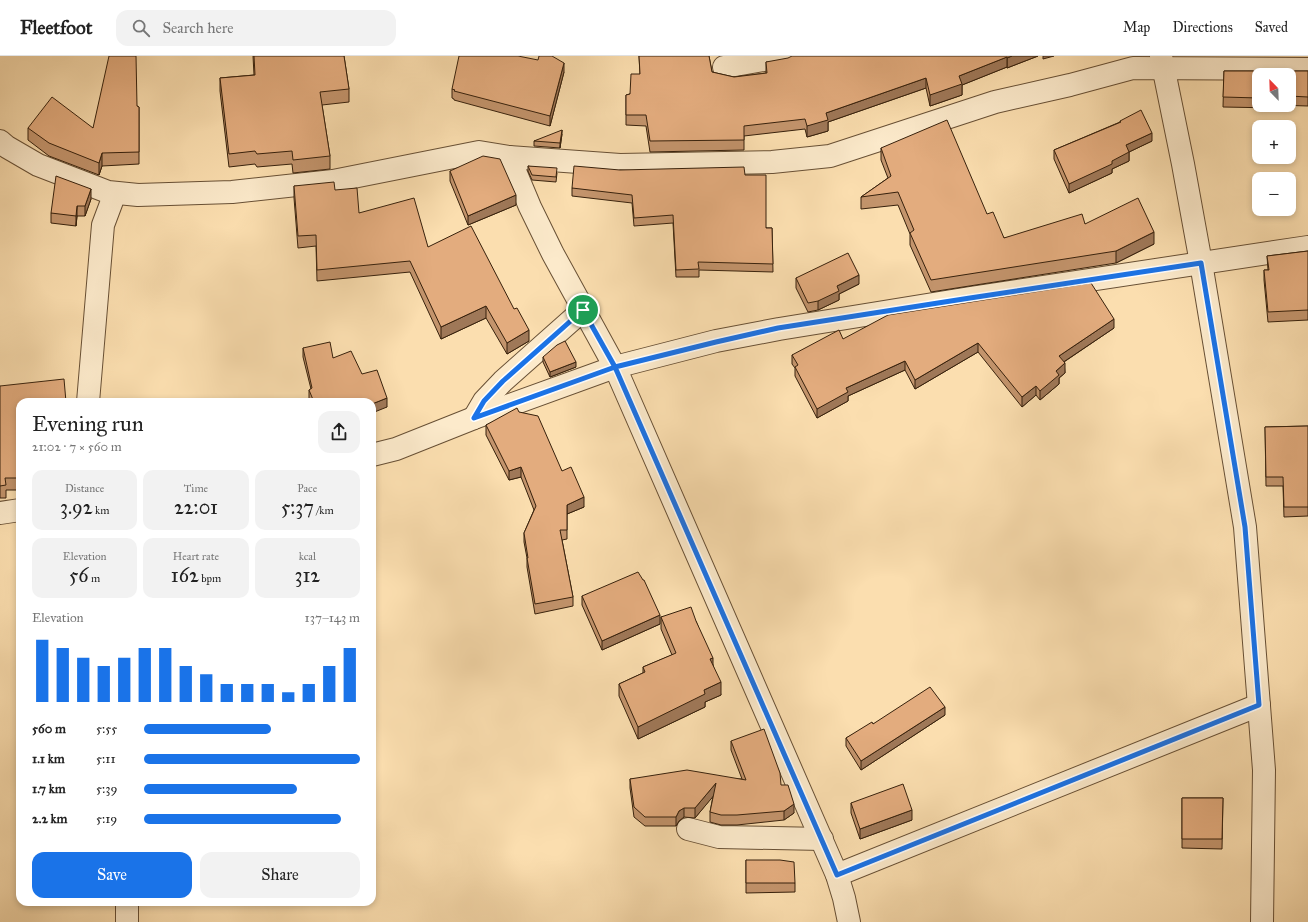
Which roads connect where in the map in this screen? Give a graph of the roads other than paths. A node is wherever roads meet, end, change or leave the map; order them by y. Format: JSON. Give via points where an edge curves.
{"nodes":[{"id":1,"x":786,"y":56,"type":"edge"},
{"id":2,"x":1162,"y":62,"type":"edge"},
{"id":3,"x":724,"y":67,"type":"dead end"},
{"id":4,"x":1308,"y":69,"type":"edge"},
{"id":5,"x":0,"y":141,"type":"edge"},
{"id":6,"x":509,"y":157,"type":"junction"},
{"id":7,"x":115,"y":193,"type":"junction"},
{"id":8,"x":1308,"y":247,"type":"edge"},
{"id":9,"x":1201,"y":263,"type":"junction"},
{"id":10,"x":583,"y":310,"type":"junction"},
{"id":11,"x":615,"y":367,"type":"junction"},
{"id":12,"x":88,"y":398,"type":"edge"},
{"id":13,"x":474,"y":418,"type":"junction"},
{"id":14,"x":376,"y":454,"type":"edge"},
{"id":15,"x":16,"y":511,"type":"edge"},
{"id":16,"x":0,"y":513,"type":"edge"},
{"id":17,"x":1259,"y":705,"type":"junction"},
{"id":18,"x":688,"y":829,"type":"dead end"},
{"id":19,"x":822,"y":839,"type":"junction"},
{"id":20,"x":837,"y":875,"type":"junction"},
{"id":21,"x":127,"y":906,"type":"edge"},
{"id":22,"x":127,"y":922,"type":"edge"},
{"id":23,"x":849,"y":922,"type":"edge"},
{"id":24,"x":1262,"y":922,"type":"edge"}],
"edges":[{"from":1,"to":3,"type":"street"},
{"from":2,"to":4,"type":"street","via":[[1181,68]]},
{"from":2,"to":6,"type":"street","via":[[994,102],[830,156],[772,162],[620,165]]},
{"from":2,"to":9,"type":"street"},
{"from":5,"to":7,"type":"street","via":[[38,166]]},
{"from":6,"to":7,"type":"street","via":[[479,152],[333,181],[232,192],[138,195]]},
{"from":6,"to":10,"type":"street","via":[[530,207]]},
{"from":7,"to":12,"type":"street","via":[[103,225]]},
{"from":8,"to":9,"type":"street"},
{"from":9,"to":11,"type":"street","via":[[778,328]]},
{"from":9,"to":17,"type":"street","via":[[1245,527]]},
{"from":10,"to":11,"type":"street"},
{"from":10,"to":13,"type":"street","via":[[503,381],[484,401]]},
{"from":11,"to":13,"type":"street"},
{"from":11,"to":19,"type":"street"},
{"from":13,"to":14,"type":"street","via":[[396,449]]},
{"from":15,"to":16,"type":"street"},
{"from":17,"to":20,"type":"street"},
{"from":17,"to":24,"type":"street","via":[[1264,770]]},
{"from":18,"to":19,"type":"street","via":[[720,837]]},
{"from":19,"to":20,"type":"street"},
{"from":20,"to":23,"type":"street"},
{"from":21,"to":22,"type":"street"}]}
